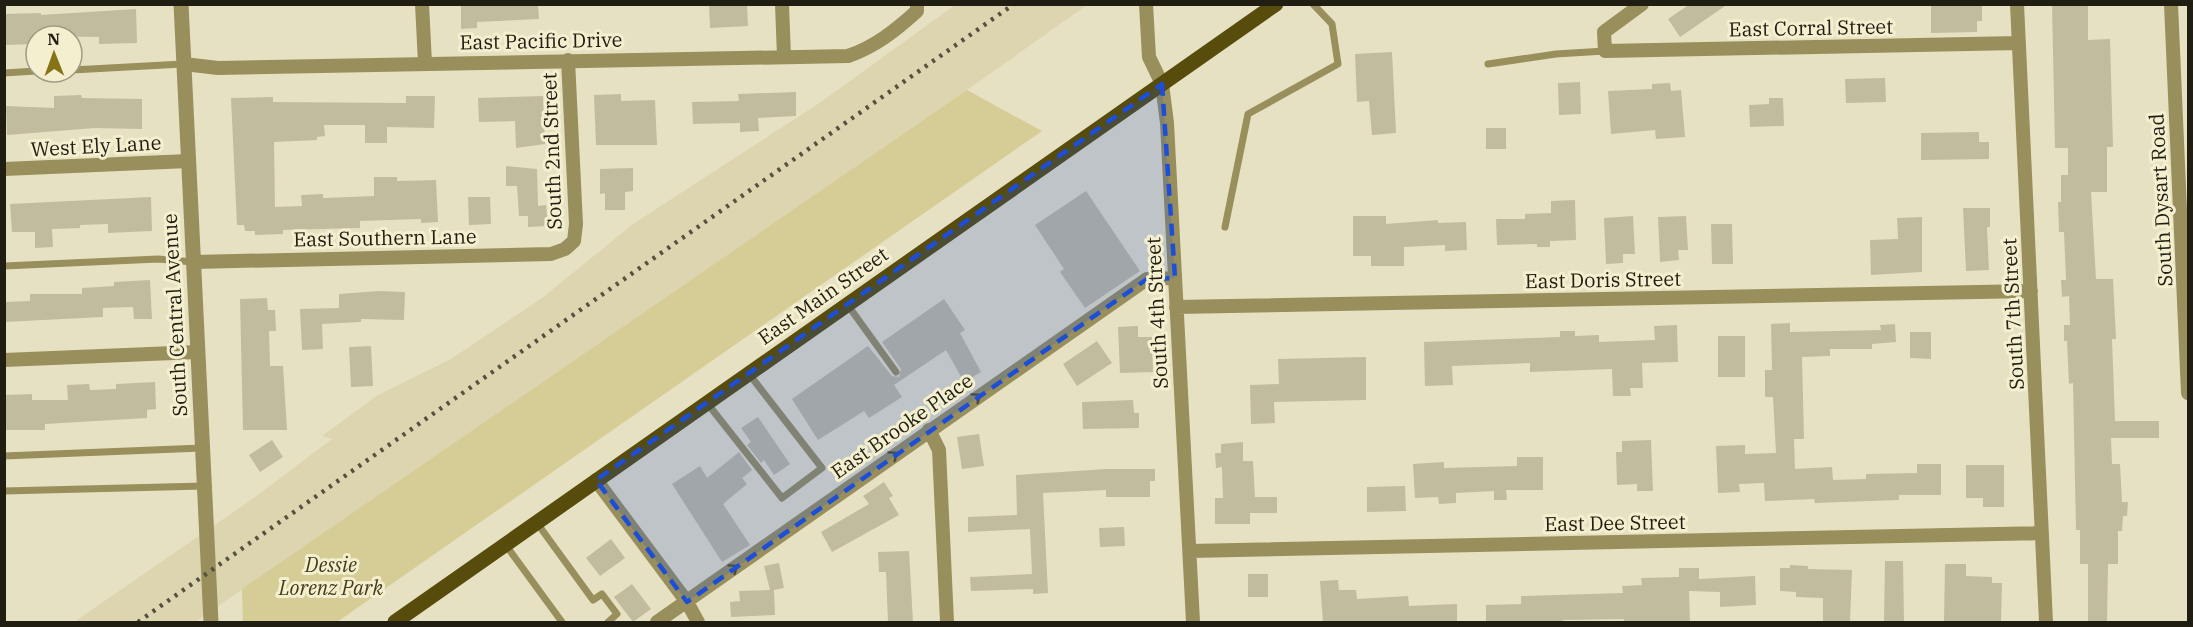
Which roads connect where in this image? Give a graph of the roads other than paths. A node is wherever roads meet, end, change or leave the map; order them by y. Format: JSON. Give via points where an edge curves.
{"nodes":[{"id":1,"x":181,"y":4,"type":"edge"},
{"id":2,"x":422,"y":4,"type":"edge"},
{"id":3,"x":782,"y":4,"type":"edge"},
{"id":4,"x":917,"y":4,"type":"edge"},
{"id":5,"x":1146,"y":4,"type":"edge"},
{"id":6,"x":1276,"y":4,"type":"edge"},
{"id":7,"x":1313,"y":4,"type":"edge"},
{"id":8,"x":1642,"y":4,"type":"edge"},
{"id":9,"x":2017,"y":4,"type":"edge"},
{"id":10,"x":2171,"y":4,"type":"edge"},
{"id":11,"x":2019,"y":43,"type":"junction"},
{"id":12,"x":1605,"y":51,"type":"junction"},
{"id":13,"x":784,"y":57,"type":"junction"},
{"id":14,"x":568,"y":60,"type":"junction"},
{"id":15,"x":425,"y":63,"type":"junction"},
{"id":16,"x":184,"y":64,"type":"junction"},
{"id":17,"x":1488,"y":64,"type":"dead end"},
{"id":18,"x":84,"y":69,"type":"edge"},
{"id":19,"x":24,"y":72,"type":"edge"},
{"id":20,"x":4,"y":73,"type":"edge"},
{"id":21,"x":1162,"y":84,"type":"junction"},
{"id":22,"x":189,"y":161,"type":"junction"},
{"id":23,"x":4,"y":169,"type":"edge"},
{"id":24,"x":1225,"y":227,"type":"dead end"},
{"id":25,"x":574,"y":241,"type":"joint"},
{"id":26,"x":193,"y":262,"type":"junction"},
{"id":27,"x":4,"y":266,"type":"edge"},
{"id":28,"x":1175,"y":278,"type":"junction"},
{"id":29,"x":2186,"y":290,"type":"edge"},
{"id":30,"x":2031,"y":291,"type":"junction"},
{"id":31,"x":847,"y":304,"type":"junction"},
{"id":32,"x":1176,"y":307,"type":"junction"},
{"id":33,"x":198,"y":352,"type":"junction"},
{"id":34,"x":4,"y":360,"type":"edge"},
{"id":35,"x":896,"y":372,"type":"dead end"},
{"id":36,"x":748,"y":374,"type":"junction"},
{"id":37,"x":2188,"y":393,"type":"edge"},
{"id":38,"x":707,"y":403,"type":"junction"},
{"id":39,"x":929,"y":430,"type":"junction"},
{"id":40,"x":202,"y":448,"type":"junction"},
{"id":41,"x":4,"y":456,"type":"edge"},
{"id":42,"x":596,"y":480,"type":"junction"},
{"id":43,"x":204,"y":486,"type":"junction"},
{"id":44,"x":4,"y":491,"type":"edge"},
{"id":45,"x":537,"y":523,"type":"junction"},
{"id":46,"x":2042,"y":533,"type":"junction"},
{"id":47,"x":505,"y":544,"type":"junction"},
{"id":48,"x":1190,"y":551,"type":"junction"},
{"id":49,"x":687,"y":602,"type":"junction"},
{"id":50,"x":211,"y":622,"type":"edge"},
{"id":51,"x":395,"y":622,"type":"edge"},
{"id":52,"x":562,"y":622,"type":"edge"},
{"id":53,"x":608,"y":622,"type":"edge"},
{"id":54,"x":657,"y":622,"type":"edge"},
{"id":55,"x":698,"y":622,"type":"edge"},
{"id":56,"x":947,"y":622,"type":"edge"},
{"id":57,"x":1193,"y":622,"type":"edge"},
{"id":58,"x":2046,"y":622,"type":"edge"}],
"edges":[{"from":1,"to":16,"type":"street","name":"South Central Avenue"},
{"from":2,"to":15,"type":"street"},
{"from":3,"to":13,"type":"street"},
{"from":4,"to":13,"type":"street","name":"East Pacific Drive","via":[[917,11],[894,32],[861,52],[848,56]]},
{"from":5,"to":21,"type":"street","name":"South 4th Street","via":[[1149,57]]},
{"from":6,"to":21,"type":"main road","name":"East Main Street"},
{"from":7,"to":24,"type":"lane","via":[[1332,24],[1338,64],[1248,114]]},
{"from":8,"to":12,"type":"street","via":[[1604,32]]},
{"from":9,"to":11,"type":"street","name":"South 7th Street"},
{"from":10,"to":29,"type":"street","name":"South Dysart Road"},
{"from":11,"to":12,"type":"street","name":"East Corral Street"},
{"from":11,"to":30,"type":"street","name":"South 7th Street"},
{"from":12,"to":17,"type":"lane"},
{"from":13,"to":14,"type":"street","name":"East Pacific Drive"},
{"from":14,"to":15,"type":"street","name":"East Pacific Drive"},
{"from":14,"to":25,"type":"street","name":"South 2nd Street"},
{"from":15,"to":16,"type":"street","name":"East Pacific Drive","via":[[218,68]]},
{"from":16,"to":18,"type":"lane"},
{"from":16,"to":22,"type":"street","name":"South Central Avenue"},
{"from":19,"to":20,"type":"lane"},
{"from":21,"to":28,"type":"street","name":"South 4th Street"},
{"from":21,"to":31,"type":"main road","name":"East Main Street"},
{"from":22,"to":23,"type":"street","name":"West Ely Lane"},
{"from":22,"to":26,"type":"street","name":"South Central Avenue"},
{"from":25,"to":26,"type":"street","name":"East Southern Lane","via":[[566,249],[551,254]]},
{"from":26,"to":27,"type":"lane","via":[[158,258]]},
{"from":26,"to":33,"type":"street","name":"South Central Avenue"},
{"from":28,"to":32,"type":"street","name":"South 4th Street"},
{"from":39,"to":28,"type":"street","name":"East Brooke Place","one_way":true,"via":[[1147,279]]},
{"from":29,"to":37,"type":"street","name":"South Dysart Road"},
{"from":30,"to":32,"type":"street","name":"East Doris Street"},
{"from":30,"to":46,"type":"street","name":"South 7th Street"},
{"from":31,"to":35,"type":"lane"},
{"from":31,"to":36,"type":"main road","name":"East Main Street"},
{"from":32,"to":48,"type":"street","name":"South 4th Street"},
{"from":33,"to":34,"type":"street"},
{"from":33,"to":40,"type":"street","name":"South Central Avenue"},
{"from":36,"to":38,"type":"main road","name":"East Main Street"},
{"from":36,"to":38,"type":"lane","via":[[822,468],[782,498]]},
{"from":38,"to":42,"type":"main road","name":"East Main Street"},
{"from":49,"to":39,"type":"street","name":"East Brooke Place","one_way":true},
{"from":39,"to":56,"type":"street","via":[[939,450]]},
{"from":40,"to":41,"type":"lane"},
{"from":40,"to":43,"type":"street","name":"South Central Avenue"},
{"from":42,"to":45,"type":"main road","name":"East Main Street"},
{"from":42,"to":49,"type":"street"},
{"from":43,"to":44,"type":"lane"},
{"from":43,"to":50,"type":"street","name":"South Central Avenue"},
{"from":45,"to":47,"type":"main road","name":"East Main Street"},
{"from":45,"to":53,"type":"lane","via":[[593,600],[602,594],[617,614]]},
{"from":46,"to":48,"type":"street","name":"East Dee Street"},
{"from":46,"to":58,"type":"street","name":"South 7th Street"},
{"from":47,"to":51,"type":"main road","name":"East Main Street"},
{"from":47,"to":52,"type":"lane"},
{"from":48,"to":57,"type":"street","name":"South 4th Street"},
{"from":49,"to":54,"type":"street","name":"East Brooke Place"},
{"from":49,"to":55,"type":"street"}]}
